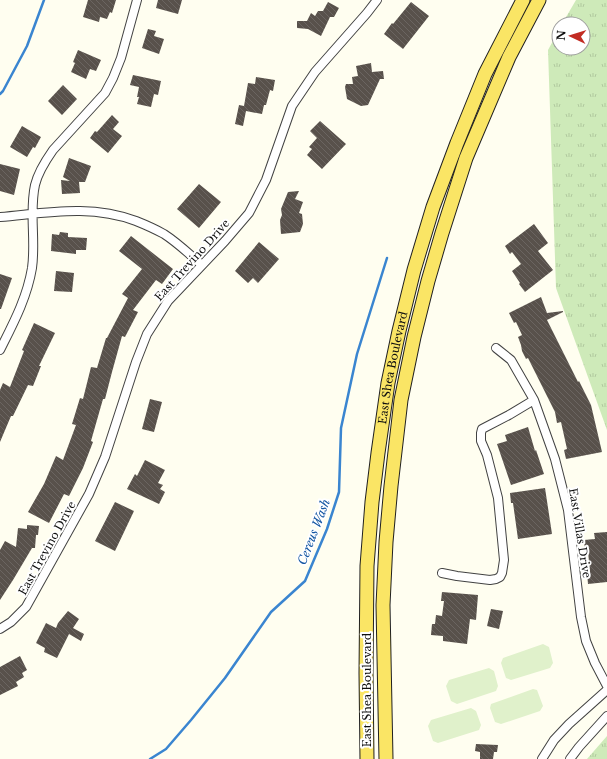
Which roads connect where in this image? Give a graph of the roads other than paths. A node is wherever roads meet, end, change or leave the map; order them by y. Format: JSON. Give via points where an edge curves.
{"nodes":[{"id":1,"x":138,"y":0,"type":"edge"},
{"id":2,"x":377,"y":0,"type":"edge"},
{"id":3,"x":523,"y":0,"type":"edge"},
{"id":4,"x":539,"y":0,"type":"edge"},
{"id":5,"x":33,"y":214,"type":"junction"},
{"id":6,"x":0,"y":217,"type":"edge"},
{"id":7,"x":202,"y":265,"type":"junction"},
{"id":8,"x":401,"y":323,"type":"junction"},
{"id":9,"x":417,"y":327,"type":"junction"},
{"id":10,"x":496,"y":348,"type":"dead end"},
{"id":11,"x":0,"y":350,"type":"edge"},
{"id":12,"x":534,"y":400,"type":"junction"},
{"id":13,"x":442,"y":573,"type":"dead end"},
{"id":14,"x":0,"y":629,"type":"edge"},
{"id":15,"x":607,"y":686,"type":"edge"},
{"id":16,"x":607,"y":690,"type":"edge"},
{"id":17,"x":607,"y":716,"type":"edge"},
{"id":18,"x":368,"y":759,"type":"edge"},
{"id":19,"x":386,"y":759,"type":"edge"},
{"id":20,"x":542,"y":759,"type":"edge"},
{"id":21,"x":570,"y":759,"type":"edge"}],
"edges":[{"from":1,"to":5,"type":"street","via":[[114,78],[105,93],[53,150],[39,172],[35,184]]},
{"from":2,"to":7,"type":"street","name":"East Trevino Drive","via":[[315,72],[292,106],[266,180],[249,213]]},
{"from":3,"to":8,"type":"main road","name":"East Shea Boulevard","via":[[485,74],[457,143],[433,207]]},
{"from":4,"to":9,"type":"main road","name":"East Shea Boulevard","via":[[509,57],[466,158],[428,281]]},
{"from":5,"to":6,"type":"street"},
{"from":5,"to":7,"type":"street","via":[[77,210],[124,217],[163,234]]},
{"from":5,"to":11,"type":"street","via":[[32,267],[28,287]]},
{"from":7,"to":14,"type":"street","name":"East Trevino Drive","via":[[168,301],[147,334],[106,457],[89,494],[26,607]]},
{"from":8,"to":9,"type":"main road"},
{"from":8,"to":18,"type":"main road","name":"East Shea Boulevard","via":[[388,383],[378,453],[367,566]]},
{"from":9,"to":19,"type":"main road","name":"East Shea Boulevard","via":[[401,400],[386,542],[383,605]]},
{"from":10,"to":12,"type":"street","name":"East Villas Drive","via":[[512,360]]},
{"from":12,"to":13,"type":"street","via":[[482,429],[481,433],[498,498],[504,560],[500,577],[490,580]]},
{"from":12,"to":15,"type":"street","name":"East Villas Drive","via":[[555,459],[568,510],[586,641],[594,663]]},
{"from":16,"to":20,"type":"street","via":[[569,724],[554,740]]},
{"from":17,"to":21,"type":"street"}]}
